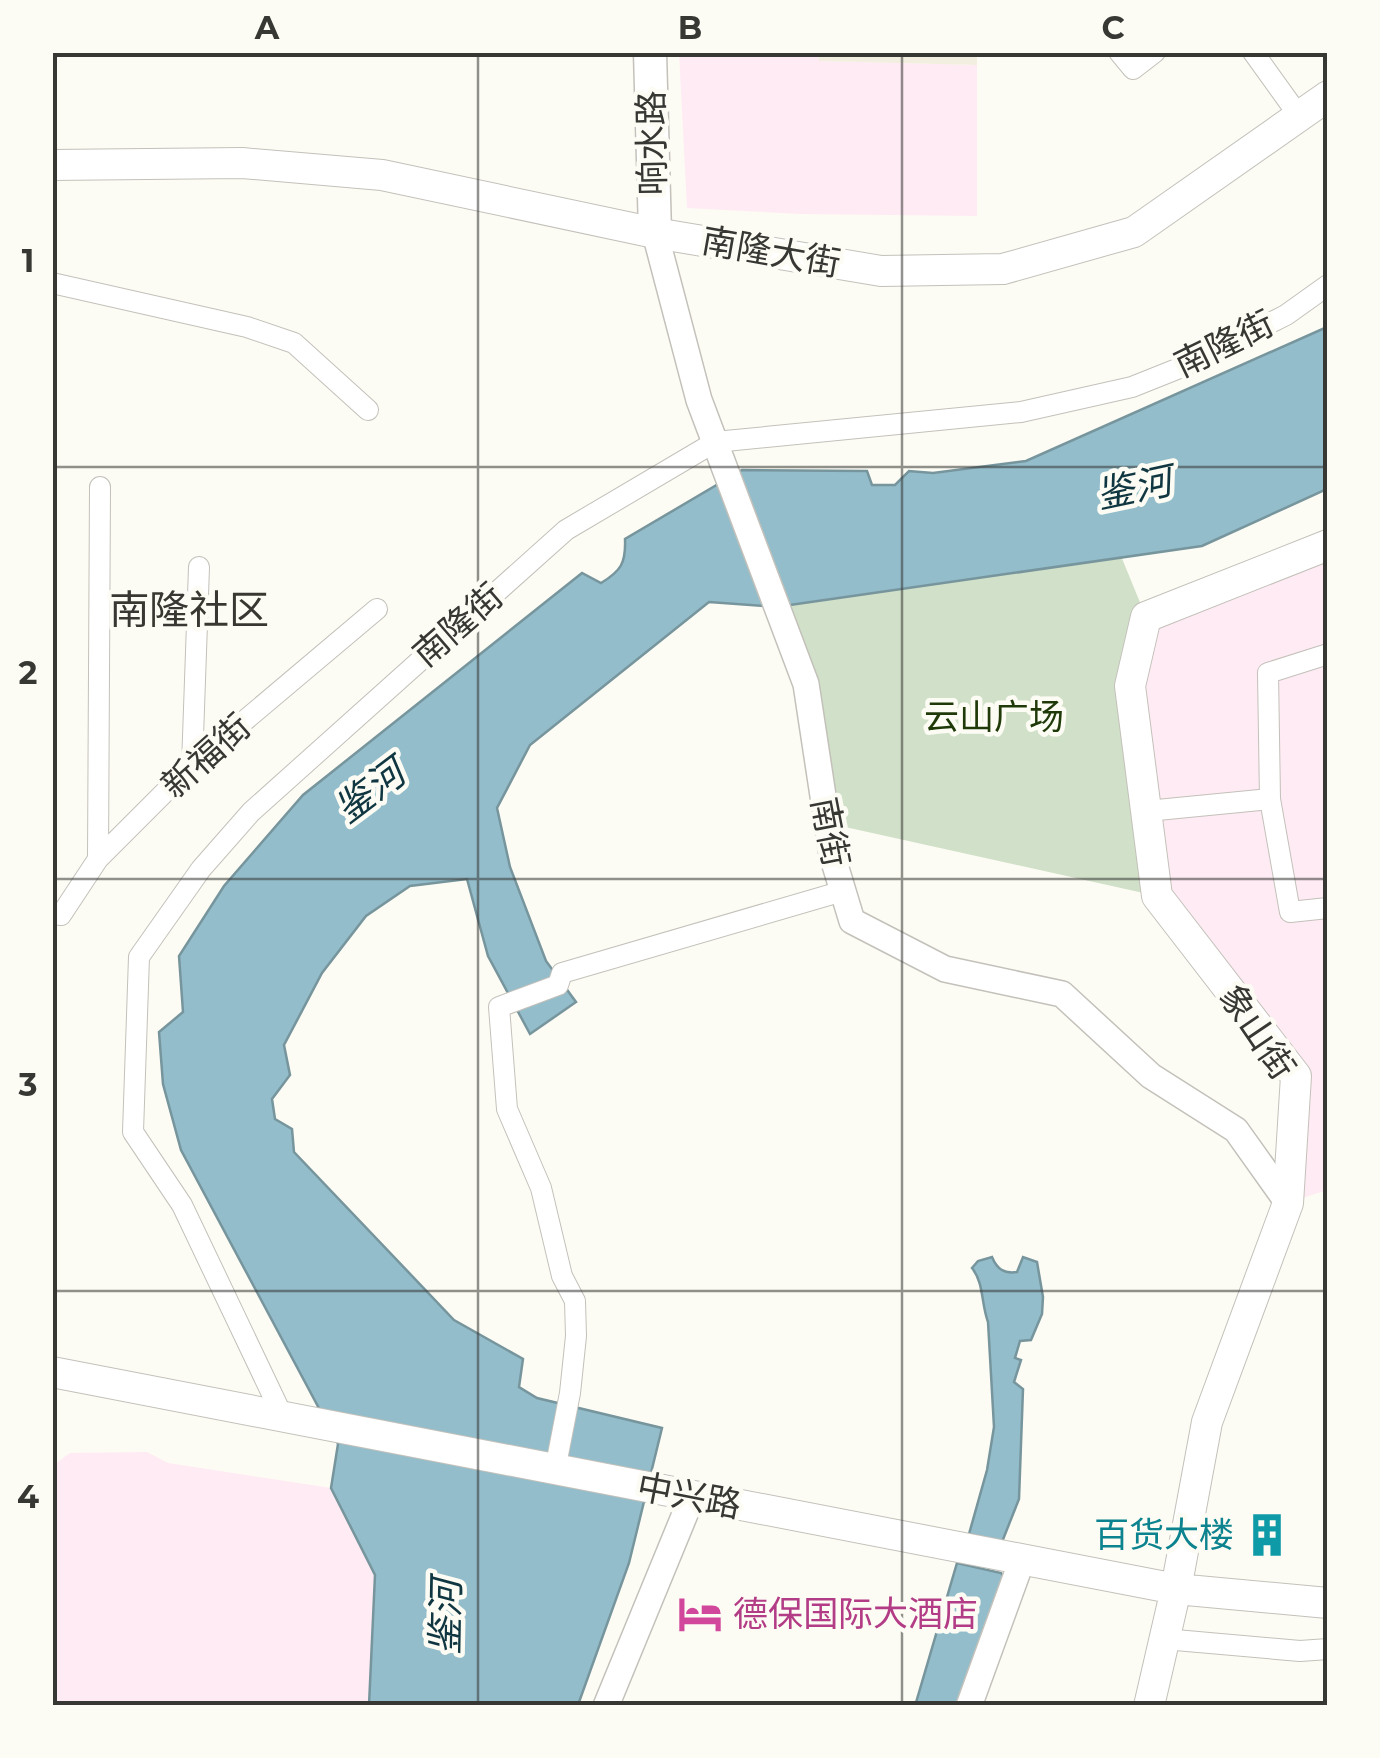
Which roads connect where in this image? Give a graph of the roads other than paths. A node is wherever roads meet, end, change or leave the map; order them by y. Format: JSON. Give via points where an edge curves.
{"nodes":[{"id":1,"x":650,"y":52,"type":"edge"},
{"id":2,"x":1119,"y":52,"type":"edge"},
{"id":3,"x":1155,"y":52,"type":"edge"},
{"id":4,"x":1252,"y":52,"type":"edge"},
{"id":5,"x":1328,"y":96,"type":"edge"},
{"id":6,"x":1299,"y":116,"type":"junction"},
{"id":7,"x":52,"y":165,"type":"edge"},
{"id":8,"x":654,"y":233,"type":"junction"},
{"id":9,"x":52,"y":283,"type":"edge"},
{"id":10,"x":1328,"y":285,"type":"edge"},
{"id":11,"x":368,"y":410,"type":"dead end"},
{"id":12,"x":715,"y":442,"type":"junction"},
{"id":13,"x":100,"y":487,"type":"dead end"},
{"id":14,"x":1328,"y":546,"type":"edge"},
{"id":15,"x":199,"y":567,"type":"dead end"},
{"id":16,"x":378,"y":609,"type":"dead end"},
{"id":17,"x":1328,"y":654,"type":"edge"},
{"id":18,"x":192,"y":765,"type":"junction"},
{"id":19,"x":1270,"y":799,"type":"junction"},
{"id":20,"x":1147,"y":812,"type":"junction"},
{"id":21,"x":98,"y":858,"type":"junction"},
{"id":22,"x":843,"y":891,"type":"junction"},
{"id":23,"x":1328,"y":908,"type":"edge"},
{"id":24,"x":52,"y":914,"type":"edge"},
{"id":25,"x":1288,"y":1204,"type":"junction"},
{"id":26,"x":52,"y":1372,"type":"edge"},
{"id":27,"x":282,"y":1417,"type":"junction"},
{"id":28,"x":555,"y":1470,"type":"junction"},
{"id":29,"x":692,"y":1497,"type":"junction"},
{"id":30,"x":1022,"y":1560,"type":"junction"},
{"id":31,"x":1176,"y":1589,"type":"junction"},
{"id":32,"x":1328,"y":1603,"type":"edge"},
{"id":33,"x":1164,"y":1639,"type":"junction"},
{"id":34,"x":1328,"y":1649,"type":"edge"},
{"id":35,"x":606,"y":1706,"type":"edge"},
{"id":36,"x":968,"y":1706,"type":"edge"},
{"id":37,"x":1149,"y":1706,"type":"edge"}],
"edges":[{"from":1,"to":8,"type":"main road","name":"响水路"},
{"from":2,"to":3,"type":"street","via":[[1133,69]]},
{"from":4,"to":6,"type":"street"},
{"from":5,"to":6,"type":"main road","name":"南隆大街"},
{"from":6,"to":8,"type":"main road","name":"南隆大街","via":[[1134,232],[1003,269],[882,271]]},
{"from":7,"to":8,"type":"main road","name":"南隆大街","via":[[242,163],[382,175]]},
{"from":8,"to":12,"type":"street","name":"南街"},
{"from":9,"to":11,"type":"street","via":[[294,343]]},
{"from":10,"to":12,"type":"street","name":"南隆街","via":[[1286,315],[1132,387],[1021,412]]},
{"from":12,"to":22,"type":"street","name":"南街","via":[[806,684]]},
{"from":12,"to":27,"type":"street","name":"南隆街","via":[[566,530],[400,676],[251,812],[139,958],[133,1132],[182,1204]]},
{"from":13,"to":21,"type":"street"},
{"from":14,"to":20,"type":"main road","name":"象山街","via":[[1146,617],[1130,686]]},
{"from":15,"to":18,"type":"street"},
{"from":16,"to":18,"type":"street","name":"新福街"},
{"from":17,"to":19,"type":"street","via":[[1268,672]]},
{"from":18,"to":21,"type":"street","name":"新福街"},
{"from":19,"to":20,"type":"street"},
{"from":19,"to":23,"type":"street","via":[[1290,912]]},
{"from":20,"to":25,"type":"main road","name":"象山街","via":[[1158,896],[1296,1076]]},
{"from":21,"to":24,"type":"street","name":"新福街","via":[[61,914]]},
{"from":22,"to":25,"type":"street","name":"南街","via":[[852,922],[946,968],[1062,994],[1151,1076],[1236,1130]]},
{"from":22,"to":28,"type":"street","via":[[562,973],[558,985],[500,1007],[507,1109],[541,1188],[574,1301],[570,1394]]},
{"from":25,"to":31,"type":"main road","name":"象山街","via":[[1208,1422]]},
{"from":26,"to":27,"type":"main road","name":"中兴路"},
{"from":27,"to":28,"type":"main road","name":"中兴路"},
{"from":28,"to":29,"type":"main road","name":"中兴路"},
{"from":29,"to":30,"type":"main road","name":"中兴路"},
{"from":29,"to":35,"type":"street"},
{"from":30,"to":31,"type":"main road","name":"中兴路"},
{"from":30,"to":36,"type":"street"},
{"from":31,"to":32,"type":"main road","name":"中兴路"},
{"from":31,"to":33,"type":"main road","name":"象山街"},
{"from":33,"to":34,"type":"street"},
{"from":33,"to":37,"type":"main road","name":"象山街"}]}
